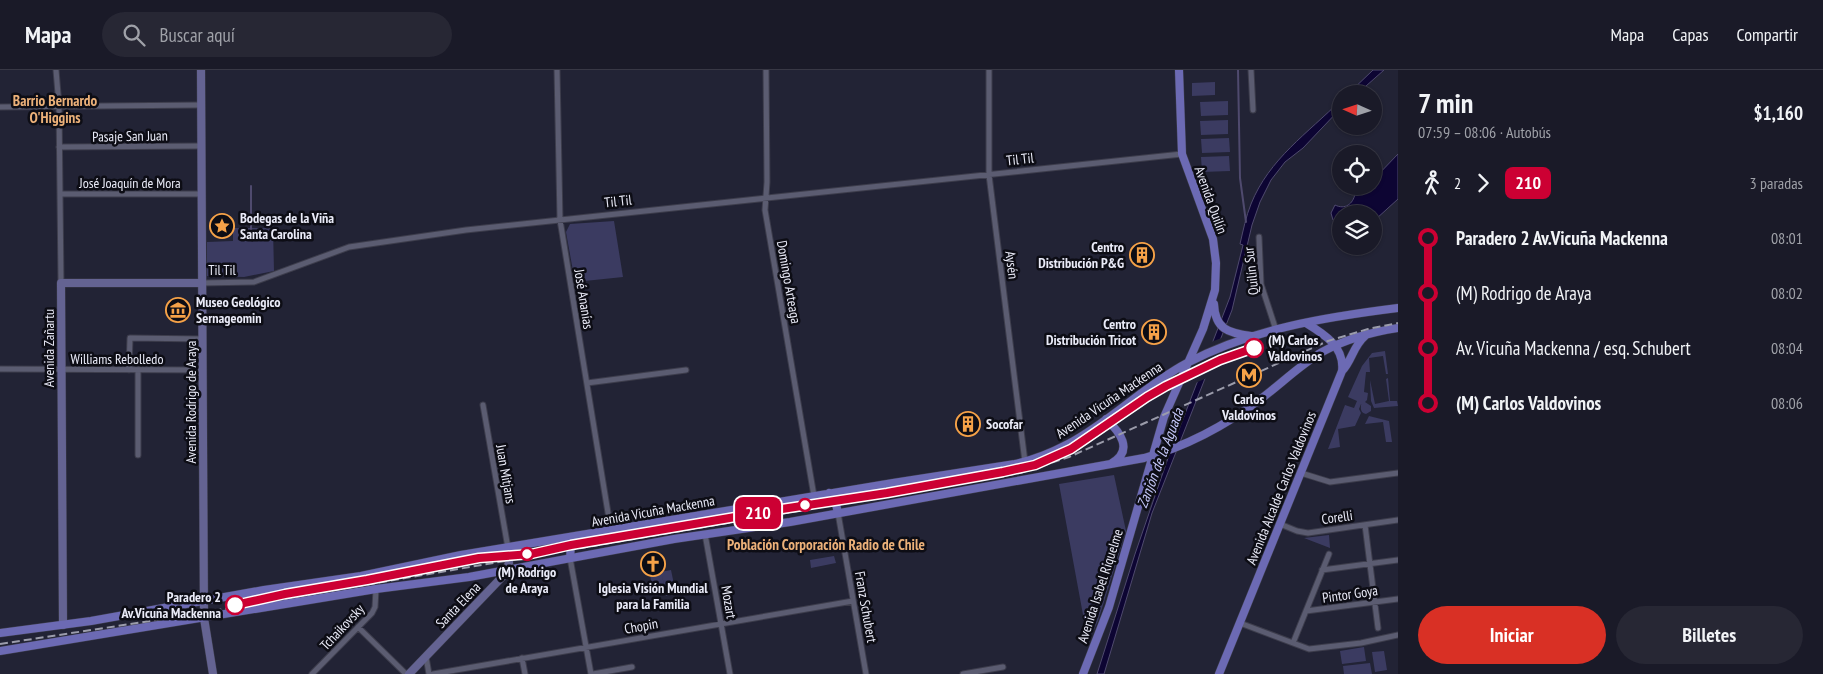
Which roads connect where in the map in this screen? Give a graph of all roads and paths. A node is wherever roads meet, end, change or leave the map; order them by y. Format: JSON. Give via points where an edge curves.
{"nodes":[{"id":1,"x":56,"y":70,"type":"edge"},
{"id":2,"x":200,"y":70,"type":"edge"},
{"id":3,"x":557,"y":70,"type":"edge"},
{"id":4,"x":766,"y":70,"type":"edge"},
{"id":5,"x":989,"y":70,"type":"edge"},
{"id":6,"x":1179,"y":70,"type":"edge"},
{"id":7,"x":1251,"y":70,"type":"edge"},
{"id":8,"x":201,"y":105,"type":"junction"},
{"id":9,"x":59,"y":106,"type":"junction"},
{"id":10,"x":0,"y":107,"type":"edge"},
{"id":11,"x":1253,"y":110,"type":"dead end"},
{"id":12,"x":201,"y":146,"type":"junction"},
{"id":13,"x":59,"y":148,"type":"junction"},
{"id":14,"x":1182,"y":154,"type":"junction"},
{"id":15,"x":989,"y":175,"type":"junction"},
{"id":16,"x":60,"y":194,"type":"junction"},
{"id":17,"x":201,"y":194,"type":"junction"},
{"id":18,"x":766,"y":197,"type":"junction"},
{"id":19,"x":560,"y":220,"type":"junction"},
{"id":20,"x":1258,"y":238,"type":"dead end"},
{"id":21,"x":61,"y":283,"type":"junction"},
{"id":22,"x":202,"y":283,"type":"junction"},
{"id":23,"x":1214,"y":299,"type":"junction"},
{"id":24,"x":1398,"y":308,"type":"edge"},
{"id":25,"x":1306,"y":323,"type":"junction"},
{"id":26,"x":1398,"y":328,"type":"edge"},
{"id":27,"x":1276,"y":330,"type":"junction"},
{"id":28,"x":1368,"y":334,"type":"junction"},
{"id":29,"x":1251,"y":336,"type":"junction"},
{"id":30,"x":203,"y":339,"type":"junction"},
{"id":31,"x":1335,"y":346,"type":"junction"},
{"id":32,"x":1187,"y":363,"type":"junction"},
{"id":33,"x":0,"y":369,"type":"edge"},
{"id":34,"x":61,"y":370,"type":"junction"},
{"id":35,"x":129,"y":370,"type":"junction"},
{"id":36,"x":138,"y":370,"type":"junction"},
{"id":37,"x":203,"y":370,"type":"junction"},
{"id":38,"x":686,"y":370,"type":"dead end"},
{"id":39,"x":1342,"y":371,"type":"junction"},
{"id":40,"x":587,"y":383,"type":"junction"},
{"id":41,"x":483,"y":405,"type":"dead end"},
{"id":42,"x":1106,"y":419,"type":"junction"},
{"id":43,"x":138,"y":455,"type":"dead end"},
{"id":44,"x":1152,"y":455,"type":"junction"},
{"id":45,"x":1026,"y":462,"type":"junction"},
{"id":46,"x":1111,"y":464,"type":"junction"},
{"id":47,"x":1301,"y":473,"type":"junction"},
{"id":48,"x":1398,"y":473,"type":"edge"},
{"id":49,"x":829,"y":494,"type":"junction"},
{"id":50,"x":814,"y":496,"type":"junction"},
{"id":51,"x":838,"y":513,"type":"junction"},
{"id":52,"x":1398,"y":520,"type":"edge"},
{"id":53,"x":1280,"y":524,"type":"junction"},
{"id":54,"x":1365,"y":525,"type":"junction"},
{"id":55,"x":611,"y":531,"type":"junction"},
{"id":56,"x":706,"y":534,"type":"junction"},
{"id":57,"x":578,"y":536,"type":"junction"},
{"id":58,"x":508,"y":548,"type":"junction"},
{"id":59,"x":1329,"y":554,"type":"dead end"},
{"id":60,"x":570,"y":558,"type":"junction"},
{"id":61,"x":1398,"y":560,"type":"edge"},
{"id":62,"x":1370,"y":564,"type":"junction"},
{"id":63,"x":508,"y":570,"type":"junction"},
{"id":64,"x":1322,"y":570,"type":"junction"},
{"id":65,"x":376,"y":590,"type":"junction"},
{"id":66,"x":1398,"y":598,"type":"edge"},
{"id":67,"x":204,"y":600,"type":"junction"},
{"id":68,"x":853,"y":601,"type":"junction"},
{"id":69,"x":1375,"y":602,"type":"junction"},
{"id":70,"x":1306,"y":611,"type":"junction"},
{"id":71,"x":204,"y":618,"type":"junction"},
{"id":72,"x":1240,"y":623,"type":"junction"},
{"id":73,"x":721,"y":624,"type":"junction"},
{"id":74,"x":63,"y":625,"type":"junction"},
{"id":75,"x":358,"y":627,"type":"junction"},
{"id":76,"x":1378,"y":628,"type":"dead end"},
{"id":77,"x":0,"y":633,"type":"edge"},
{"id":78,"x":1398,"y":636,"type":"edge"},
{"id":79,"x":1293,"y":643,"type":"junction"},
{"id":80,"x":586,"y":647,"type":"junction"},
{"id":81,"x":0,"y":651,"type":"edge"},
{"id":82,"x":426,"y":657,"type":"junction"},
{"id":83,"x":522,"y":658,"type":"junction"},
{"id":84,"x":632,"y":666,"type":"dead end"},
{"id":85,"x":1003,"y":667,"type":"dead end"},
{"id":86,"x":990,"y":672,"type":"edge"},
{"id":87,"x":213,"y":674,"type":"edge"},
{"id":88,"x":312,"y":674,"type":"edge"},
{"id":89,"x":408,"y":674,"type":"edge"},
{"id":90,"x":429,"y":674,"type":"edge"},
{"id":91,"x":433,"y":674,"type":"edge"},
{"id":92,"x":525,"y":674,"type":"edge"},
{"id":93,"x":592,"y":674,"type":"edge"},
{"id":94,"x":730,"y":674,"type":"edge"},
{"id":95,"x":866,"y":674,"type":"edge"},
{"id":96,"x":963,"y":674,"type":"edge"},
{"id":97,"x":1083,"y":674,"type":"edge"},
{"id":98,"x":1219,"y":674,"type":"edge"}],
"edges":[{"from":1,"to":9,"type":"street","name":"Avenida Zañartu"},
{"from":2,"to":8,"type":"street","name":"Avenida Rodrigo de Araya"},
{"from":3,"to":19,"type":"street","name":"José Ananías"},
{"from":4,"to":18,"type":"street","name":"Domingo Arteaga"},
{"from":5,"to":15,"type":"street","name":"Aysén"},
{"from":6,"to":14,"type":"main road","name":"Avenida Quilín"},
{"from":7,"to":11,"type":"street"},
{"from":8,"to":9,"type":"street"},
{"from":8,"to":12,"type":"street","name":"Avenida Rodrigo de Araya"},
{"from":9,"to":10,"type":"street"},
{"from":9,"to":13,"type":"street","name":"Avenida Zañartu"},
{"from":12,"to":13,"type":"street","name":"Pasaje San Juan"},
{"from":12,"to":17,"type":"street","name":"Avenida Rodrigo de Araya"},
{"from":13,"to":16,"type":"street","name":"Avenida Zañartu"},
{"from":14,"to":15,"type":"street","name":"Til Til"},
{"from":14,"to":23,"type":"main road","name":"Avenida Quilín","via":[[1214,246]]},
{"from":15,"to":18,"type":"street","name":"Til Til"},
{"from":15,"to":45,"type":"street","name":"Aysén"},
{"from":16,"to":17,"type":"street","name":"José Joaquín de Mora"},
{"from":16,"to":21,"type":"street","name":"Avenida Zañartu"},
{"from":17,"to":22,"type":"street","name":"Avenida Rodrigo de Araya"},
{"from":18,"to":19,"type":"street","name":"Til Til"},
{"from":18,"to":50,"type":"street","name":"Domingo Arteaga","via":[[765,210]]},
{"from":19,"to":22,"type":"street","name":"Til Til","via":[[364,244],[254,282]]},
{"from":19,"to":40,"type":"street","name":"José Ananías"},
{"from":20,"to":27,"type":"street","name":"Quilín Sur","via":[[1261,284]]},
{"from":21,"to":22,"type":"street","name":"Til Til"},
{"from":21,"to":34,"type":"street","name":"Avenida Zañartu"},
{"from":22,"to":30,"type":"street","name":"Avenida Rodrigo de Araya"},
{"from":23,"to":29,"type":"main road","via":[[1220,324],[1228,332]]},
{"from":23,"to":32,"type":"main road","name":"Avenida Quilín"},
{"from":24,"to":25,"type":"main road","name":"Avenida Vicuña Mackenna"},
{"from":25,"to":27,"type":"main road","name":"Avenida Vicuña Mackenna"},
{"from":25,"to":31,"type":"main road","via":[[1328,337]]},
{"from":26,"to":28,"type":"main road"},
{"from":27,"to":29,"type":"main road","name":"Avenida Vicuña Mackenna"},
{"from":28,"to":31,"type":"main road"},
{"from":28,"to":39,"type":"main road","name":"Avenida Alcalde Carlos Valdovinos","via":[[1356,345]]},
{"from":29,"to":32,"type":"main road","name":"Avenida Vicuña Mackenna"},
{"from":30,"to":35,"type":"street","via":[[130,338]]},
{"from":30,"to":37,"type":"street","name":"Avenida Rodrigo de Araya"},
{"from":31,"to":39,"type":"main road","via":[[1342,360]]},
{"from":31,"to":44,"type":"main road","via":[[1306,362],[1221,426],[1181,446]]},
{"from":32,"to":42,"type":"main road","name":"Avenida Vicuña Mackenna","via":[[1156,381]]},
{"from":32,"to":44,"type":"main road","name":"Avenida Isabel Riquelme","via":[[1169,403]]},
{"from":33,"to":34,"type":"street","name":"Williams Rebolledo"},
{"from":34,"to":35,"type":"street","name":"Williams Rebolledo"},
{"from":34,"to":74,"type":"street","name":"Avenida Zañartu"},
{"from":35,"to":36,"type":"street","name":"Williams Rebolledo"},
{"from":36,"to":37,"type":"street","name":"Williams Rebolledo"},
{"from":36,"to":43,"type":"street"},
{"from":37,"to":67,"type":"street","name":"Avenida Rodrigo de Araya"},
{"from":38,"to":40,"type":"street"},
{"from":39,"to":47,"type":"main road","name":"Avenida Alcalde Carlos Valdovinos"},
{"from":40,"to":55,"type":"street","name":"José Ananías"},
{"from":41,"to":58,"type":"street","name":"Juan Mitjans"},
{"from":42,"to":45,"type":"main road","name":"Avenida Vicuña Mackenna","via":[[1068,444]]},
{"from":42,"to":46,"type":"main road","via":[[1123,442],[1121,454]]},
{"from":44,"to":46,"type":"main road"},
{"from":44,"to":97,"type":"main road","name":"Avenida Isabel Riquelme","via":[[1109,606]]},
{"from":45,"to":49,"type":"main road","name":"Avenida Vicuña Mackenna"},
{"from":46,"to":51,"type":"main road"},
{"from":47,"to":48,"type":"street","via":[[1330,482]]},
{"from":47,"to":53,"type":"main road","name":"Avenida Alcalde Carlos Valdovinos"},
{"from":49,"to":50,"type":"main road","name":"Avenida Vicuña Mackenna"},
{"from":49,"to":51,"type":"main road","via":[[835,500]]},
{"from":50,"to":55,"type":"main road","name":"Avenida Vicuña Mackenna"},
{"from":51,"to":56,"type":"main road"},
{"from":51,"to":68,"type":"street","name":"Franz Schubert"},
{"from":52,"to":54,"type":"street","name":"Corelli"},
{"from":53,"to":54,"type":"street","name":"Corelli","via":[[1305,532]]},
{"from":53,"to":72,"type":"main road","name":"Avenida Alcalde Carlos Valdovinos"},
{"from":54,"to":62,"type":"street"},
{"from":55,"to":57,"type":"main road","name":"Avenida Vicuña Mackenna"},
{"from":56,"to":60,"type":"main road"},
{"from":56,"to":73,"type":"street","name":"Mozart"},
{"from":57,"to":58,"type":"main road","name":"Avenida Vicuña Mackenna"},
{"from":57,"to":60,"type":"main road","via":[[571,545]]},
{"from":58,"to":63,"type":"street"},
{"from":58,"to":67,"type":"main road","name":"Avenida Vicuña Mackenna","via":[[361,576]]},
{"from":59,"to":64,"type":"street"},
{"from":60,"to":63,"type":"main road"},
{"from":60,"to":80,"type":"street"},
{"from":61,"to":62,"type":"street"},
{"from":62,"to":64,"type":"street"},
{"from":62,"to":69,"type":"street"},
{"from":63,"to":65,"type":"main road"},
{"from":63,"to":82,"type":"street","name":"Santa Elena"},
{"from":64,"to":70,"type":"street"},
{"from":65,"to":71,"type":"main road"},
{"from":65,"to":75,"type":"street","name":"Tchaikovsky","via":[[372,613]]},
{"from":66,"to":69,"type":"street","name":"Pintor Goya"},
{"from":67,"to":71,"type":"street","name":"Avenida Rodrigo de Araya"},
{"from":67,"to":74,"type":"main road","name":"Avenida Vicuña Mackenna"},
{"from":68,"to":73,"type":"street","name":"Chopin"},
{"from":68,"to":95,"type":"street","name":"Franz Schubert"},
{"from":69,"to":70,"type":"street","name":"Pintor Goya"},
{"from":69,"to":76,"type":"street"},
{"from":70,"to":79,"type":"street"},
{"from":71,"to":81,"type":"main road"},
{"from":71,"to":87,"type":"street","name":"Avenida Rodrigo de Araya"},
{"from":72,"to":79,"type":"street"},
{"from":72,"to":98,"type":"main road","name":"Avenida Alcalde Carlos Valdovinos"},
{"from":73,"to":80,"type":"street","name":"Chopin"},
{"from":73,"to":94,"type":"street","name":"Mozart"},
{"from":74,"to":77,"type":"main road","name":"Avenida Vicuña Mackenna"},
{"from":75,"to":88,"type":"street","name":"Tchaikovsky"},
{"from":75,"to":89,"type":"street"},
{"from":78,"to":79,"type":"street","via":[[1311,649]]},
{"from":80,"to":83,"type":"street","name":"Chopin"},
{"from":80,"to":93,"type":"street"},
{"from":82,"to":89,"type":"street","name":"Santa Elena"},
{"from":82,"to":90,"type":"street"},
{"from":83,"to":91,"type":"street","name":"Chopin"},
{"from":83,"to":92,"type":"street"},
{"from":84,"to":93,"type":"street"},
{"from":85,"to":86,"type":"street"},
{"from":86,"to":96,"type":"street"}]}
